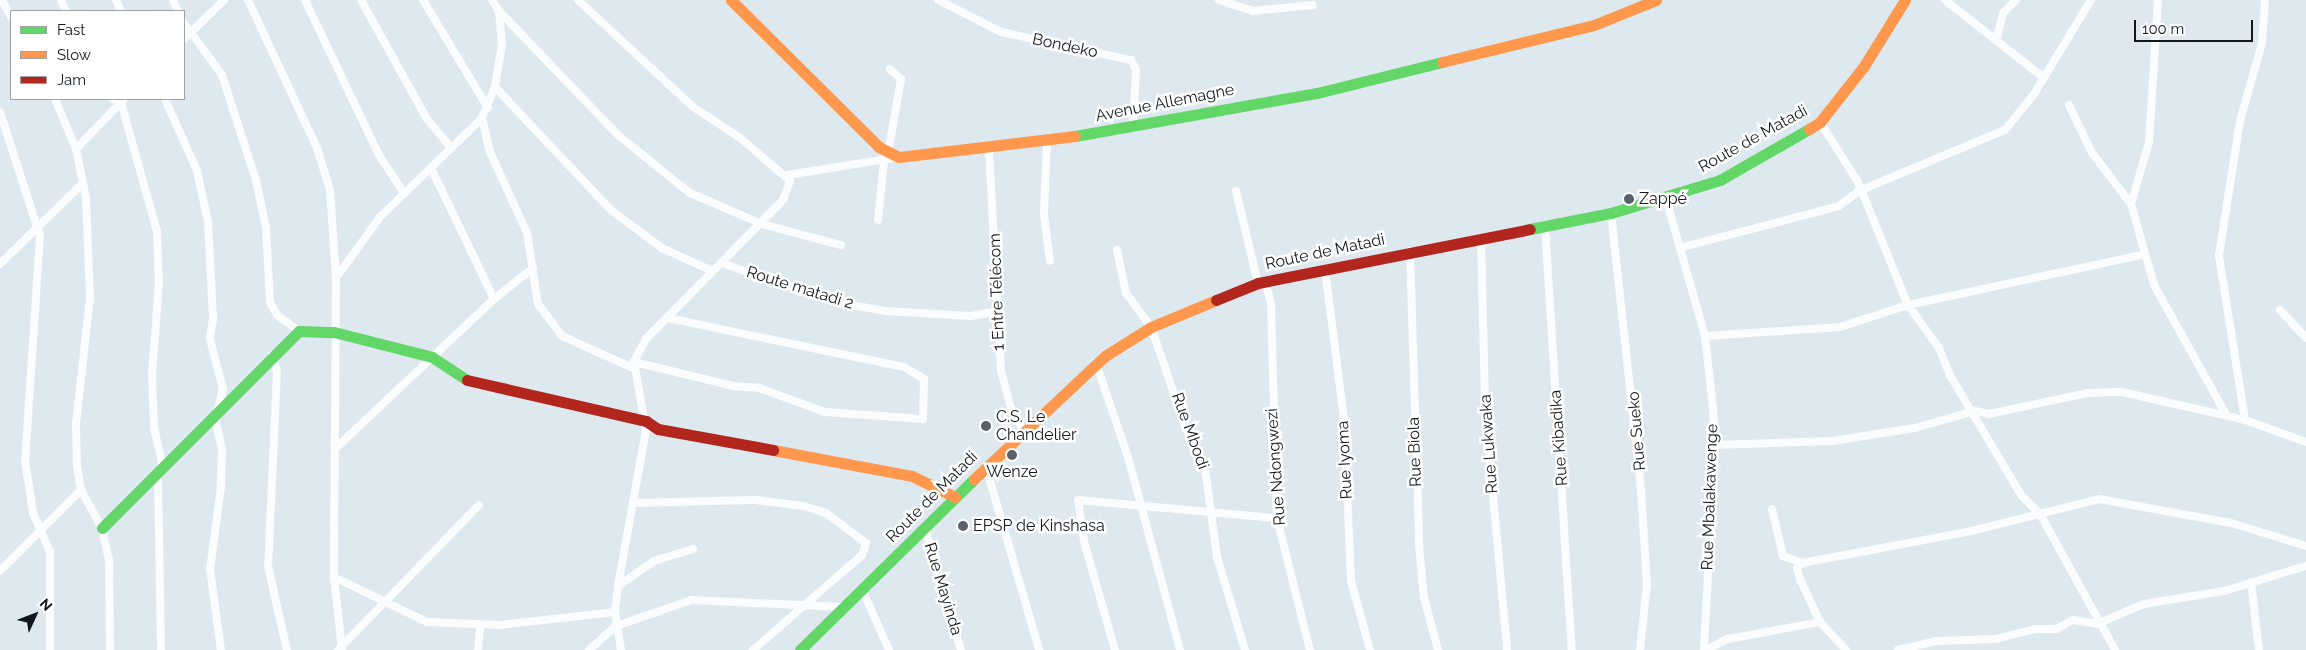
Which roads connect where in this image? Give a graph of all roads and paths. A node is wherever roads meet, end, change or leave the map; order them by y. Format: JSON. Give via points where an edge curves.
{"nodes":[{"id":1,"x":2,"y":0,"type":"edge"},
{"id":2,"x":224,"y":0,"type":"edge"},
{"id":3,"x":248,"y":0,"type":"edge"},
{"id":4,"x":305,"y":0,"type":"edge"},
{"id":5,"x":361,"y":0,"type":"edge"},
{"id":6,"x":423,"y":0,"type":"edge"},
{"id":7,"x":492,"y":0,"type":"edge"},
{"id":8,"x":578,"y":0,"type":"edge"},
{"id":9,"x":731,"y":0,"type":"edge"},
{"id":10,"x":938,"y":0,"type":"edge"},
{"id":11,"x":1219,"y":0,"type":"edge"},
{"id":12,"x":1656,"y":0,"type":"edge"},
{"id":13,"x":1905,"y":0,"type":"edge"},
{"id":14,"x":1945,"y":0,"type":"edge"},
{"id":15,"x":2016,"y":0,"type":"edge"},
{"id":16,"x":2091,"y":0,"type":"edge"},
{"id":17,"x":2158,"y":0,"type":"edge"},
{"id":18,"x":2264,"y":0,"type":"edge"},
{"id":19,"x":1313,"y":6,"type":"dead end"},
{"id":20,"x":499,"y":11,"type":"junction"},
{"id":21,"x":10,"y":15,"type":"edge"},
{"id":22,"x":185,"y":25,"type":"edge"},
{"id":23,"x":190,"y":32,"type":"junction"},
{"id":24,"x":185,"y":38,"type":"edge"},
{"id":25,"x":1996,"y":40,"type":"junction"},
{"id":26,"x":890,"y":69,"type":"dead end"},
{"id":27,"x":2044,"y":78,"type":"junction"},
{"id":28,"x":495,"y":87,"type":"junction"},
{"id":29,"x":55,"y":100,"type":"edge"},
{"id":30,"x":120,"y":100,"type":"edge"},
{"id":31,"x":166,"y":100,"type":"edge"},
{"id":32,"x":2069,"y":105,"type":"dead end"},
{"id":33,"x":488,"y":108,"type":"junction"},
{"id":34,"x":0,"y":112,"type":"edge"},
{"id":35,"x":482,"y":118,"type":"junction"},
{"id":36,"x":1820,"y":122,"type":"junction"},
{"id":37,"x":1133,"y":128,"type":"junction"},
{"id":38,"x":1046,"y":142,"type":"junction"},
{"id":39,"x":76,"y":148,"type":"junction"},
{"id":40,"x":450,"y":148,"type":"junction"},
{"id":41,"x":989,"y":149,"type":"junction"},
{"id":42,"x":890,"y":157,"type":"junction"},
{"id":43,"x":431,"y":168,"type":"junction"},
{"id":44,"x":787,"y":175,"type":"junction"},
{"id":45,"x":82,"y":184,"type":"junction"},
{"id":46,"x":1236,"y":191,"type":"dead end"},
{"id":47,"x":1859,"y":191,"type":"junction"},
{"id":48,"x":404,"y":193,"type":"junction"},
{"id":49,"x":1666,"y":199,"type":"junction"},
{"id":50,"x":2131,"y":204,"type":"junction"},
{"id":51,"x":1611,"y":213,"type":"junction"},
{"id":52,"x":878,"y":220,"type":"dead end"},
{"id":53,"x":762,"y":224,"type":"junction"},
{"id":54,"x":1545,"y":226,"type":"junction"},
{"id":55,"x":36,"y":230,"type":"junction"},
{"id":56,"x":1481,"y":238,"type":"junction"},
{"id":57,"x":841,"y":245,"type":"dead end"},
{"id":58,"x":1683,"y":247,"type":"junction"},
{"id":59,"x":1117,"y":250,"type":"dead end"},
{"id":60,"x":1410,"y":251,"type":"junction"},
{"id":61,"x":2145,"y":254,"type":"junction"},
{"id":62,"x":1050,"y":261,"type":"dead end"},
{"id":63,"x":721,"y":263,"type":"junction"},
{"id":64,"x":0,"y":264,"type":"edge"},
{"id":65,"x":533,"y":268,"type":"junction"},
{"id":66,"x":1325,"y":269,"type":"junction"},
{"id":67,"x":712,"y":271,"type":"junction"},
{"id":68,"x":336,"y":278,"type":"junction"},
{"id":69,"x":1261,"y":282,"type":"junction"},
{"id":70,"x":494,"y":299,"type":"junction"},
{"id":71,"x":1908,"y":305,"type":"junction"},
{"id":72,"x":1000,"y":310,"type":"junction"},
{"id":73,"x":2280,"y":310,"type":"dead end"},
{"id":74,"x":668,"y":318,"type":"junction"},
{"id":75,"x":1150,"y":327,"type":"junction"},
{"id":76,"x":299,"y":331,"type":"junction"},
{"id":77,"x":334,"y":332,"type":"junction"},
{"id":78,"x":1705,"y":336,"type":"junction"},
{"id":79,"x":2306,"y":338,"type":"edge"},
{"id":80,"x":272,"y":355,"type":"junction"},
{"id":81,"x":432,"y":357,"type":"junction"},
{"id":82,"x":1096,"y":363,"type":"junction"},
{"id":83,"x":635,"y":365,"type":"junction"},
{"id":84,"x":221,"y":406,"type":"junction"},
{"id":85,"x":1975,"y":410,"type":"junction"},
{"id":86,"x":2227,"y":416,"type":"junction"},
{"id":87,"x":2245,"y":420,"type":"junction"},
{"id":88,"x":646,"y":421,"type":"junction"},
{"id":89,"x":1024,"y":430,"type":"junction"},
{"id":90,"x":2306,"y":442,"type":"edge"},
{"id":91,"x":1715,"y":445,"type":"junction"},
{"id":92,"x":338,"y":446,"type":"junction"},
{"id":93,"x":162,"y":463,"type":"junction"},
{"id":94,"x":986,"y":467,"type":"junction"},
{"id":95,"x":81,"y":490,"type":"junction"},
{"id":96,"x":955,"y":497,"type":"junction"},
{"id":97,"x":633,"y":502,"type":"junction"},
{"id":98,"x":479,"y":505,"type":"dead end"},
{"id":99,"x":1142,"y":507,"type":"junction"},
{"id":100,"x":1772,"y":509,"type":"dead end"},
{"id":101,"x":1210,"y":511,"type":"junction"},
{"id":102,"x":2040,"y":514,"type":"junction"},
{"id":103,"x":1277,"y":518,"type":"junction"},
{"id":104,"x":102,"y":528,"type":"junction"},
{"id":105,"x":925,"y":528,"type":"junction"},
{"id":106,"x":40,"y":530,"type":"junction"},
{"id":107,"x":2306,"y":546,"type":"edge"},
{"id":108,"x":693,"y":549,"type":"dead end"},
{"id":109,"x":1802,"y":563,"type":"junction"},
{"id":110,"x":2306,"y":566,"type":"edge"},
{"id":111,"x":0,"y":571,"type":"edge"},
{"id":112,"x":334,"y":578,"type":"junction"},
{"id":113,"x":2251,"y":582,"type":"junction"},
{"id":114,"x":618,"y":586,"type":"junction"},
{"id":115,"x":862,"y":589,"type":"junction"},
{"id":116,"x":385,"y":602,"type":"junction"},
{"id":117,"x":804,"y":607,"type":"junction"},
{"id":118,"x":843,"y":608,"type":"junction"},
{"id":119,"x":615,"y":612,"type":"junction"},
{"id":120,"x":1820,"y":622,"type":"junction"},
{"id":121,"x":2097,"y":624,"type":"junction"},
{"id":122,"x":480,"y":626,"type":"junction"},
{"id":123,"x":616,"y":626,"type":"junction"},
{"id":124,"x":340,"y":649,"type":"edge"},
{"id":125,"x":50,"y":650,"type":"edge"},
{"id":126,"x":110,"y":650,"type":"edge"},
{"id":127,"x":161,"y":650,"type":"edge"},
{"id":128,"x":221,"y":650,"type":"edge"},
{"id":129,"x":286,"y":650,"type":"edge"},
{"id":130,"x":478,"y":650,"type":"edge"},
{"id":131,"x":589,"y":650,"type":"edge"},
{"id":132,"x":621,"y":650,"type":"edge"},
{"id":133,"x":753,"y":650,"type":"edge"},
{"id":134,"x":801,"y":650,"type":"edge"},
{"id":135,"x":888,"y":650,"type":"edge"},
{"id":136,"x":962,"y":650,"type":"edge"},
{"id":137,"x":1039,"y":650,"type":"edge"},
{"id":138,"x":1115,"y":650,"type":"edge"},
{"id":139,"x":1180,"y":650,"type":"edge"},
{"id":140,"x":1245,"y":650,"type":"edge"},
{"id":141,"x":1310,"y":650,"type":"edge"},
{"id":142,"x":1370,"y":650,"type":"edge"},
{"id":143,"x":1438,"y":650,"type":"edge"},
{"id":144,"x":1506,"y":650,"type":"edge"},
{"id":145,"x":1572,"y":650,"type":"edge"},
{"id":146,"x":1640,"y":650,"type":"edge"},
{"id":147,"x":1705,"y":650,"type":"edge"},
{"id":148,"x":1846,"y":650,"type":"edge"},
{"id":149,"x":1898,"y":650,"type":"edge"},
{"id":150,"x":2114,"y":650,"type":"edge"},
{"id":151,"x":2259,"y":650,"type":"edge"}],
"edges":[{"from":1,"to":21,"type":"street"},
{"from":2,"to":23,"type":"street"},
{"from":3,"to":68,"type":"street","via":[[317,148],[330,190]]},
{"from":4,"to":48,"type":"street","via":[[379,155]]},
{"from":5,"to":40,"type":"street","via":[[427,119]]},
{"from":6,"to":33,"type":"street"},
{"from":7,"to":20,"type":"street"},
{"from":8,"to":44,"type":"street","via":[[693,107]]},
{"from":9,"to":42,"type":"main road"},
{"from":10,"to":37,"type":"street","name":"Bondeko","via":[[1001,32],[1131,60],[1136,70]]},
{"from":11,"to":19,"type":"street","via":[[1253,11]]},
{"from":12,"to":37,"type":"main road","name":"Avenue Allemagne","via":[[1594,25],[1476,56]]},
{"from":13,"to":36,"type":"main road","name":"Route de Matadi","via":[[1864,66]]},
{"from":14,"to":25,"type":"street"},
{"from":15,"to":25,"type":"street","via":[[2003,13]]},
{"from":16,"to":27,"type":"street"},
{"from":17,"to":50,"type":"street","via":[[2149,142]]},
{"from":18,"to":87,"type":"street","via":[[2262,42],[2240,121],[2219,255]]},
{"from":20,"to":28,"type":"street","via":[[502,44]]},
{"from":20,"to":53,"type":"street","via":[[555,64],[574,92],[646,162],[690,193]]},
{"from":22,"to":23,"type":"street"},
{"from":23,"to":24,"type":"street"},
{"from":23,"to":76,"type":"street","via":[[222,76],[256,180],[266,228],[270,302],[277,315]]},
{"from":25,"to":27,"type":"street"},
{"from":26,"to":42,"type":"street","via":[[901,79]]},
{"from":27,"to":47,"type":"street","via":[[2005,130]]},
{"from":28,"to":33,"type":"street"},
{"from":28,"to":67,"type":"street","via":[[610,210],[662,248]]},
{"from":29,"to":39,"type":"street"},
{"from":30,"to":39,"type":"street"},
{"from":30,"to":93,"type":"street","via":[[157,232],[159,283],[153,401]]},
{"from":31,"to":84,"type":"street","via":[[197,171],[208,222],[213,319],[210,340],[222,376]]},
{"from":32,"to":50,"type":"street","via":[[2092,153]]},
{"from":33,"to":35,"type":"street"},
{"from":34,"to":55,"type":"street"},
{"from":35,"to":40,"type":"street"},
{"from":35,"to":65,"type":"street","via":[[490,152],[527,233]]},
{"from":36,"to":47,"type":"street"},
{"from":36,"to":49,"type":"main road","name":"Route de Matadi","via":[[1720,180]]},
{"from":37,"to":38,"type":"main road","name":"Avenue Allemagne"},
{"from":38,"to":41,"type":"main road","name":"Avenue Allemagne"},
{"from":38,"to":62,"type":"street","via":[[1044,215]]},
{"from":39,"to":45,"type":"street"},
{"from":40,"to":43,"type":"street"},
{"from":41,"to":42,"type":"main road","name":"Avenue Allemagne"},
{"from":41,"to":72,"type":"street","name":"1 Entre Télécom"},
{"from":42,"to":44,"type":"street"},
{"from":42,"to":52,"type":"street"},
{"from":43,"to":48,"type":"street"},
{"from":43,"to":70,"type":"street"},
{"from":44,"to":53,"type":"street","via":[[787,196]]},
{"from":45,"to":55,"type":"street"},
{"from":45,"to":95,"type":"street","via":[[88,224],[90,298],[76,423]]},
{"from":46,"to":69,"type":"street","name":"Rue Ndongwezi"},
{"from":47,"to":58,"type":"street","via":[[1839,206]]},
{"from":47,"to":71,"type":"street"},
{"from":48,"to":68,"type":"street","via":[[357,244]]},
{"from":49,"to":51,"type":"main road","name":"Route de Matadi"},
{"from":49,"to":58,"type":"street","name":"Rue Mbalakawenge"},
{"from":50,"to":61,"type":"street"},
{"from":51,"to":54,"type":"main road","name":"Route de Matadi"},
{"from":51,"to":146,"type":"street","name":"Rue Sueko","via":[[1642,491],[1647,584]]},
{"from":53,"to":57,"type":"street"},
{"from":53,"to":63,"type":"street"},
{"from":54,"to":56,"type":"main road","name":"Route de Matadi"},
{"from":54,"to":145,"type":"street","name":"Rue Kibadika"},
{"from":55,"to":64,"type":"street"},
{"from":55,"to":106,"type":"street","via":[[40,236],[25,460],[33,513]]},
{"from":56,"to":60,"type":"main road","name":"Route de Matadi"},
{"from":56,"to":144,"type":"street","name":"Rue Lukwaka","via":[[1485,407]]},
{"from":58,"to":78,"type":"street","name":"Rue Mbalakawenge"},
{"from":59,"to":75,"type":"street","name":"Rue Mbodi","via":[[1126,293]]},
{"from":60,"to":66,"type":"main road","name":"Route de Matadi"},
{"from":60,"to":143,"type":"street","name":"Rue Biola","via":[[1419,545],[1424,598]]},
{"from":61,"to":71,"type":"street"},
{"from":61,"to":86,"type":"street","via":[[2154,285],[2183,343]]},
{"from":63,"to":67,"type":"street"},
{"from":63,"to":72,"type":"street","name":"Route matadi 2","via":[[839,303],[886,311],[971,316]]},
{"from":65,"to":70,"type":"street"},
{"from":65,"to":83,"type":"street","via":[[538,304],[562,336]]},
{"from":66,"to":69,"type":"main road","name":"Route de Matadi"},
{"from":66,"to":142,"type":"street","name":"Rue Iyoma","via":[[1344,420],[1352,581]]},
{"from":67,"to":74,"type":"street"},
{"from":68,"to":77,"type":"street"},
{"from":69,"to":75,"type":"main road","name":"Route de Matadi"},
{"from":69,"to":103,"type":"street","name":"Rue Ndongwezi","via":[[1271,304]]},
{"from":70,"to":81,"type":"street"},
{"from":71,"to":78,"type":"street","via":[[1868,320],[1816,331]]},
{"from":71,"to":85,"type":"street"},
{"from":72,"to":89,"type":"street","name":"1 Entre Télécom","via":[[1001,370],[1011,408]]},
{"from":73,"to":79,"type":"street"},
{"from":74,"to":83,"type":"street","via":[[646,339]]},
{"from":74,"to":83,"type":"street","via":[[904,367],[924,379],[923,419],[825,412],[759,388],[733,386]]},
{"from":75,"to":82,"type":"main road","name":"Route de Matadi"},
{"from":75,"to":101,"type":"street","name":"Rue Mbodi","via":[[1205,468]]},
{"from":76,"to":77,"type":"main road"},
{"from":76,"to":80,"type":"main road"},
{"from":77,"to":81,"type":"main road"},
{"from":77,"to":92,"type":"street"},
{"from":78,"to":91,"type":"street","name":"Rue Mbalakawenge"},
{"from":80,"to":84,"type":"main road"},
{"from":80,"to":129,"type":"street","via":[[277,370],[268,566]]},
{"from":81,"to":88,"type":"main road","via":[[467,380],[583,410]]},
{"from":81,"to":92,"type":"street"},
{"from":82,"to":89,"type":"main road","name":"Route de Matadi"},
{"from":82,"to":99,"type":"street"},
{"from":83,"to":88,"type":"street"},
{"from":84,"to":93,"type":"main road"},
{"from":84,"to":128,"type":"street","via":[[215,419],[222,450],[221,487],[210,569]]},
{"from":85,"to":86,"type":"street","via":[[1989,414],[2086,393],[2122,392]]},
{"from":85,"to":91,"type":"street","via":[[1915,428],[1832,441]]},
{"from":85,"to":102,"type":"street","via":[[2021,495]]},
{"from":86,"to":87,"type":"street"},
{"from":87,"to":90,"type":"street"},
{"from":88,"to":96,"type":"main road","via":[[658,429],[912,476]]},
{"from":88,"to":97,"type":"street"},
{"from":89,"to":94,"type":"main road","name":"Route de Matadi"},
{"from":91,"to":147,"type":"street","name":"Rue Mbalakawenge"},
{"from":92,"to":112,"type":"street"},
{"from":93,"to":104,"type":"main road"},
{"from":93,"to":127,"type":"street","via":[[158,477]]},
{"from":94,"to":96,"type":"main road","name":"Route de Matadi"},
{"from":94,"to":137,"type":"street"},
{"from":95,"to":104,"type":"street"},
{"from":95,"to":106,"type":"street"},
{"from":96,"to":105,"type":"main road","name":"Route de Matadi"},
{"from":97,"to":114,"type":"street"},
{"from":97,"to":117,"type":"street","via":[[755,500],[826,513],[866,543],[868,550]]},
{"from":98,"to":116,"type":"street"},
{"from":99,"to":101,"type":"street"},
{"from":99,"to":138,"type":"street","via":[[1115,501],[1078,500],[1084,541]]},
{"from":99,"to":139,"type":"street"},
{"from":100,"to":109,"type":"street","via":[[1783,556]]},
{"from":101,"to":103,"type":"street"},
{"from":101,"to":140,"type":"street","name":"Rue Mbodi","via":[[1217,557]]},
{"from":102,"to":107,"type":"street","via":[[2109,499],[2231,523]]},
{"from":102,"to":109,"type":"street"},
{"from":102,"to":121,"type":"street"},
{"from":103,"to":141,"type":"street","name":"Rue Ndongwezi"},
{"from":104,"to":126,"type":"street","via":[[109,560]]},
{"from":105,"to":115,"type":"main road","name":"Route de Matadi"},
{"from":105,"to":136,"type":"street","name":"Rue Mayinda"},
{"from":106,"to":111,"type":"street"},
{"from":106,"to":125,"type":"street","via":[[50,552]]},
{"from":108,"to":114,"type":"street","via":[[654,561]]},
{"from":109,"to":120,"type":"street","via":[[1798,568],[1800,579]]},
{"from":110,"to":113,"type":"street"},
{"from":112,"to":116,"type":"street"},
{"from":112,"to":124,"type":"street"},
{"from":113,"to":121,"type":"street","via":[[2144,604]]},
{"from":113,"to":151,"type":"street"},
{"from":114,"to":119,"type":"street"},
{"from":115,"to":118,"type":"main road","name":"Route de Matadi"},
{"from":115,"to":135,"type":"street"},
{"from":116,"to":122,"type":"street","via":[[427,622]]},
{"from":116,"to":124,"type":"street"},
{"from":117,"to":118,"type":"street"},
{"from":117,"to":123,"type":"street","via":[[707,598]]},
{"from":117,"to":133,"type":"street"},
{"from":118,"to":134,"type":"main road","name":"Route de Matadi"},
{"from":119,"to":122,"type":"street"},
{"from":119,"to":123,"type":"street"},
{"from":120,"to":147,"type":"street","via":[[1728,639]]},
{"from":120,"to":148,"type":"street"},
{"from":121,"to":149,"type":"street","via":[[2073,620],[2056,629],[2035,629],[1996,639],[1936,641]]},
{"from":121,"to":150,"type":"street"},
{"from":122,"to":130,"type":"street"},
{"from":123,"to":131,"type":"street"},
{"from":123,"to":132,"type":"street"}]}
